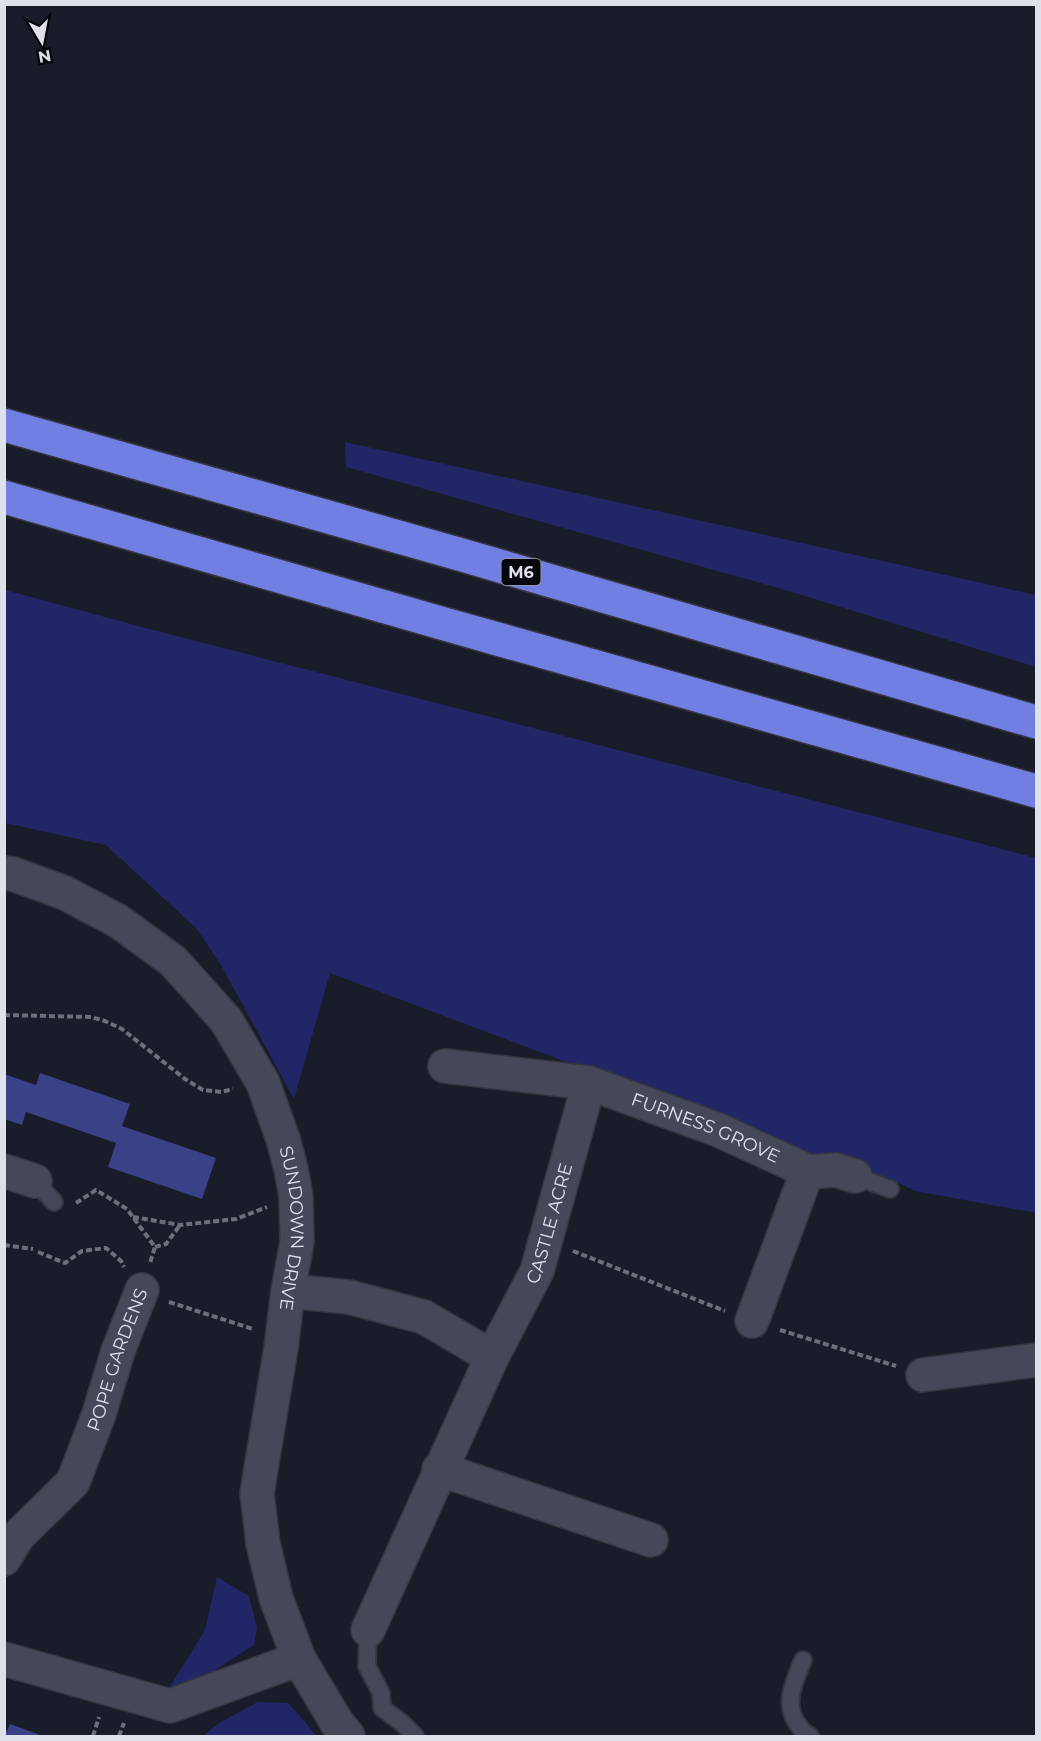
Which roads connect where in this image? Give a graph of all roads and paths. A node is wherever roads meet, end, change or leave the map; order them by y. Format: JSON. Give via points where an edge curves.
{"nodes":[{"id":1,"x":4,"y":425,"type":"edge"},
{"id":2,"x":4,"y":497,"type":"edge"},
{"id":3,"x":1036,"y":722,"type":"edge"},
{"id":4,"x":1036,"y":791,"type":"edge"},
{"id":5,"x":4,"y":873,"type":"edge"},
{"id":6,"x":4,"y":1015,"type":"edge"},
{"id":7,"x":445,"y":1066,"type":"dead end"},
{"id":8,"x":263,"y":1083,"type":"junction"},
{"id":9,"x":589,"y":1083,"type":"junction"},
{"id":10,"x":807,"y":1172,"type":"junction"},
{"id":11,"x":855,"y":1176,"type":"joint"},
{"id":12,"x":890,"y":1189,"type":"dead end"},
{"id":13,"x":41,"y":1190,"type":"edge"},
{"id":14,"x":296,"y":1196,"type":"junction"},
{"id":15,"x":133,"y":1217,"type":"junction"},
{"id":16,"x":180,"y":1225,"type":"junction"},
{"id":17,"x":545,"y":1240,"type":"junction"},
{"id":18,"x":4,"y":1245,"type":"edge"},
{"id":19,"x":155,"y":1247,"type":"junction"},
{"id":20,"x":33,"y":1249,"type":"dead end"},
{"id":21,"x":142,"y":1290,"type":"joint"},
{"id":22,"x":288,"y":1291,"type":"junction"},
{"id":23,"x":752,"y":1321,"type":"junction"},
{"id":24,"x":492,"y":1357,"type":"junction"},
{"id":25,"x":1036,"y":1360,"type":"edge"},
{"id":26,"x":923,"y":1375,"type":"joint"},
{"id":27,"x":439,"y":1469,"type":"junction"},
{"id":28,"x":651,"y":1540,"type":"dead end"},
{"id":29,"x":4,"y":1558,"type":"edge"},
{"id":30,"x":382,"y":1620,"type":"joint"},
{"id":31,"x":4,"y":1659,"type":"edge"},
{"id":32,"x":299,"y":1659,"type":"junction"},
{"id":33,"x":802,"y":1660,"type":"dead end"},
{"id":34,"x":348,"y":1737,"type":"edge"},
{"id":35,"x":415,"y":1737,"type":"edge"},
{"id":36,"x":810,"y":1737,"type":"edge"}],
"edges":[{"from":1,"to":3,"type":"highway","number":"M6"},
{"from":2,"to":4,"type":"highway"},
{"from":5,"to":8,"type":"street","name":"SUNDOWN DRIVE","via":[[65,893],[118,921],[173,961],[226,1020]]},
{"from":6,"to":8,"type":"path","via":[[91,1017],[105,1021],[122,1029],[203,1090],[221,1092]]},
{"from":7,"to":9,"type":"street","name":"FURNESS GROVE"},
{"from":8,"to":14,"type":"street","name":"SUNDOWN DRIVE","via":[[283,1139]]},
{"from":9,"to":10,"type":"street","name":"FURNESS GROVE","via":[[716,1129]]},
{"from":9,"to":17,"type":"street","name":"CASTLE ACRE"},
{"from":10,"to":11,"type":"street","via":[[836,1170]]},
{"from":10,"to":23,"type":"street"},
{"from":11,"to":12,"type":"lane"},
{"from":13,"to":15,"type":"path","via":[[96,1190]]},
{"from":14,"to":16,"type":"path","via":[[236,1219]]},
{"from":14,"to":22,"type":"street","name":"SUNDOWN DRIVE","via":[[297,1242]]},
{"from":15,"to":16,"type":"path"},
{"from":15,"to":19,"type":"path"},
{"from":16,"to":19,"type":"path","via":[[166,1244]]},
{"from":17,"to":23,"type":"path"},
{"from":17,"to":24,"type":"street","name":"CASTLE ACRE","via":[[537,1271]]},
{"from":18,"to":20,"type":"path"},
{"from":19,"to":21,"type":"path","name":"POPE GARDENS"},
{"from":21,"to":29,"type":"street","name":"POPE GARDENS","via":[[73,1482],[18,1536]]},
{"from":22,"to":24,"type":"street","via":[[349,1297],[424,1317]]},
{"from":22,"to":32,"type":"street","name":"SUNDOWN DRIVE","via":[[257,1493],[276,1598]]},
{"from":23,"to":26,"type":"path"},
{"from":24,"to":27,"type":"street","name":"CASTLE ACRE"},
{"from":25,"to":26,"type":"street"},
{"from":27,"to":28,"type":"street"},
{"from":27,"to":30,"type":"street","name":"CASTLE ACRE"},
{"from":30,"to":35,"type":"lane","via":[[366,1666],[381,1693],[381,1708]]},
{"from":31,"to":32,"type":"street","via":[[170,1706]]},
{"from":32,"to":34,"type":"street","name":"SUNDOWN DRIVE"},
{"from":33,"to":36,"type":"lane","via":[[790,1695],[792,1717]]}]}
